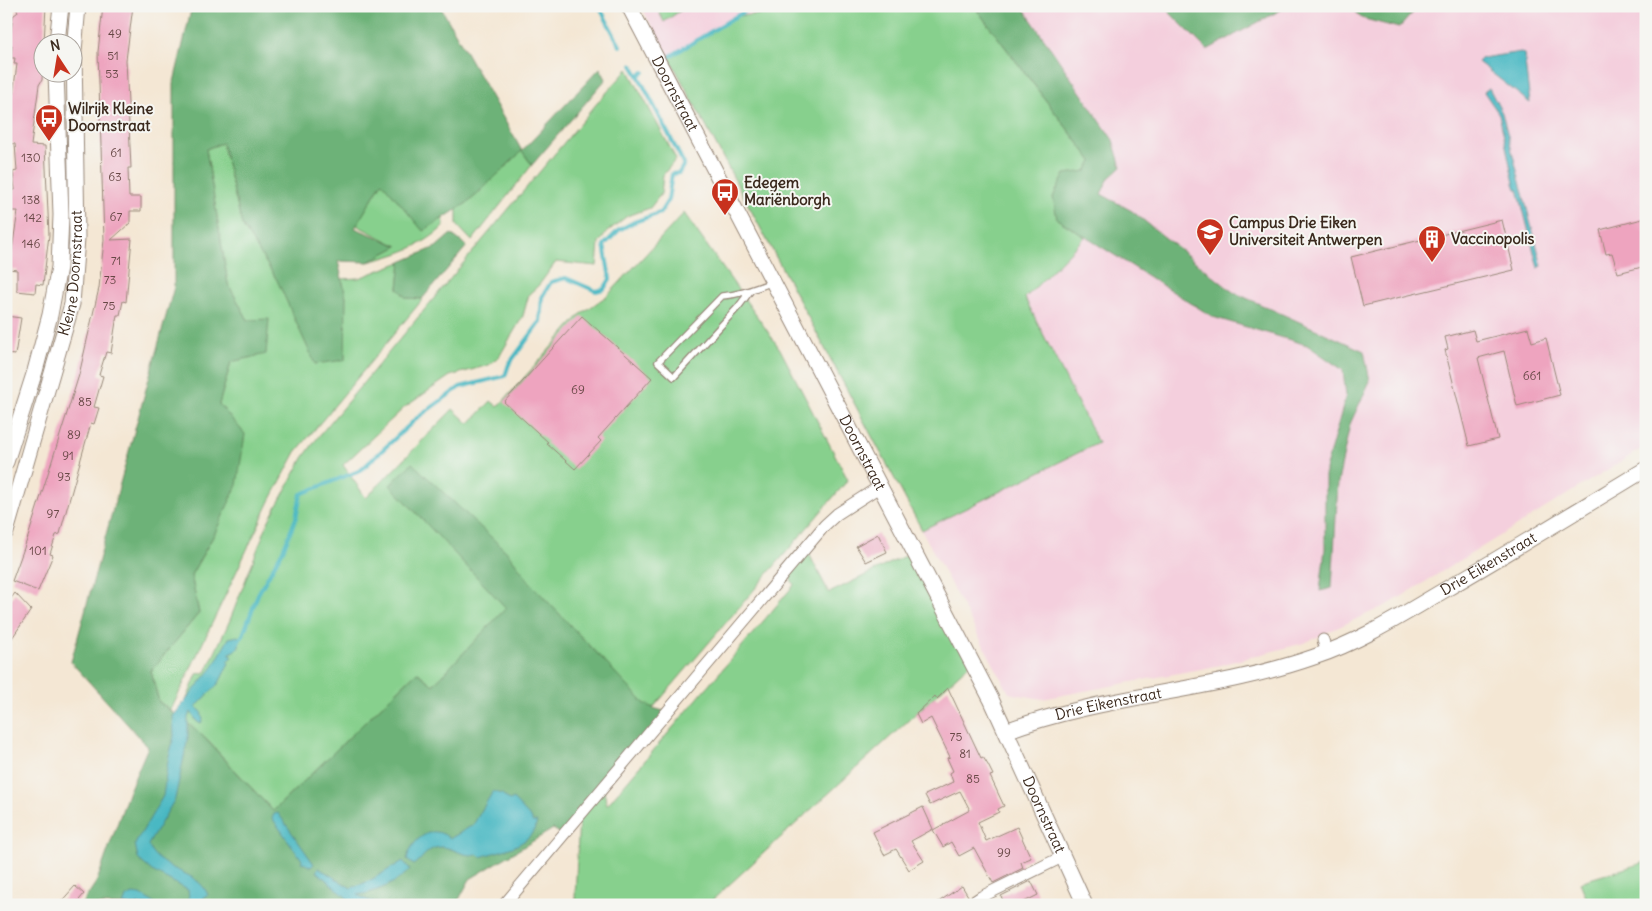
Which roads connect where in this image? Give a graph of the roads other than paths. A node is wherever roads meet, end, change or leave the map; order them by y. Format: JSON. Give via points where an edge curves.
{"nodes":[{"id":1,"x":62,"y":6,"type":"edge"},
{"id":2,"x":78,"y":6,"type":"edge"},
{"id":3,"x":629,"y":6,"type":"edge"},
{"id":4,"x":58,"y":32,"type":"edge"},
{"id":5,"x":56,"y":82,"type":"edge"},
{"id":6,"x":58,"y":149,"type":"junction"},
{"id":7,"x":76,"y":152,"type":"junction"},
{"id":8,"x":773,"y":282,"type":"junction"},
{"id":9,"x":751,"y":290,"type":"junction"},
{"id":10,"x":6,"y":462,"type":"edge"},
{"id":11,"x":1646,"y":469,"type":"edge"},
{"id":12,"x":879,"y":487,"type":"junction"},
{"id":13,"x":6,"y":532,"type":"edge"},
{"id":14,"x":1006,"y":731,"type":"junction"},
{"id":15,"x":1064,"y":856,"type":"junction"},
{"id":16,"x":504,"y":905,"type":"edge"},
{"id":17,"x":969,"y":905,"type":"edge"},
{"id":18,"x":1085,"y":905,"type":"edge"}],
"edges":[{"from":1,"to":4,"type":"street"},
{"from":2,"to":7,"type":"street","name":"Kleine Doornstraat","via":[[74,51]]},
{"from":3,"to":8,"type":"street","name":"Doornstraat"},
{"from":5,"to":6,"type":"street","name":"Kleine Doornstraat"},
{"from":6,"to":7,"type":"lane"},
{"from":6,"to":10,"type":"street","name":"Kleine Doornstraat","via":[[59,267],[36,371]]},
{"from":7,"to":13,"type":"street","name":"Kleine Doornstraat","via":[[77,238],[72,304]]},
{"from":8,"to":9,"type":"lane"},
{"from":8,"to":12,"type":"street","name":"Doornstraat"},
{"from":9,"to":9,"type":"lane","via":[[722,296],[658,362],[674,377]]},
{"from":11,"to":14,"type":"street","name":"Drie Eikenstraat","via":[[1406,612],[1325,646],[1249,677],[1077,709]]},
{"from":12,"to":14,"type":"street","name":"Doornstraat"},
{"from":12,"to":16,"type":"street","via":[[825,525]]},
{"from":14,"to":15,"type":"street","name":"Doornstraat"},
{"from":15,"to":17,"type":"street"},
{"from":15,"to":18,"type":"street","name":"Doornstraat"}]}
